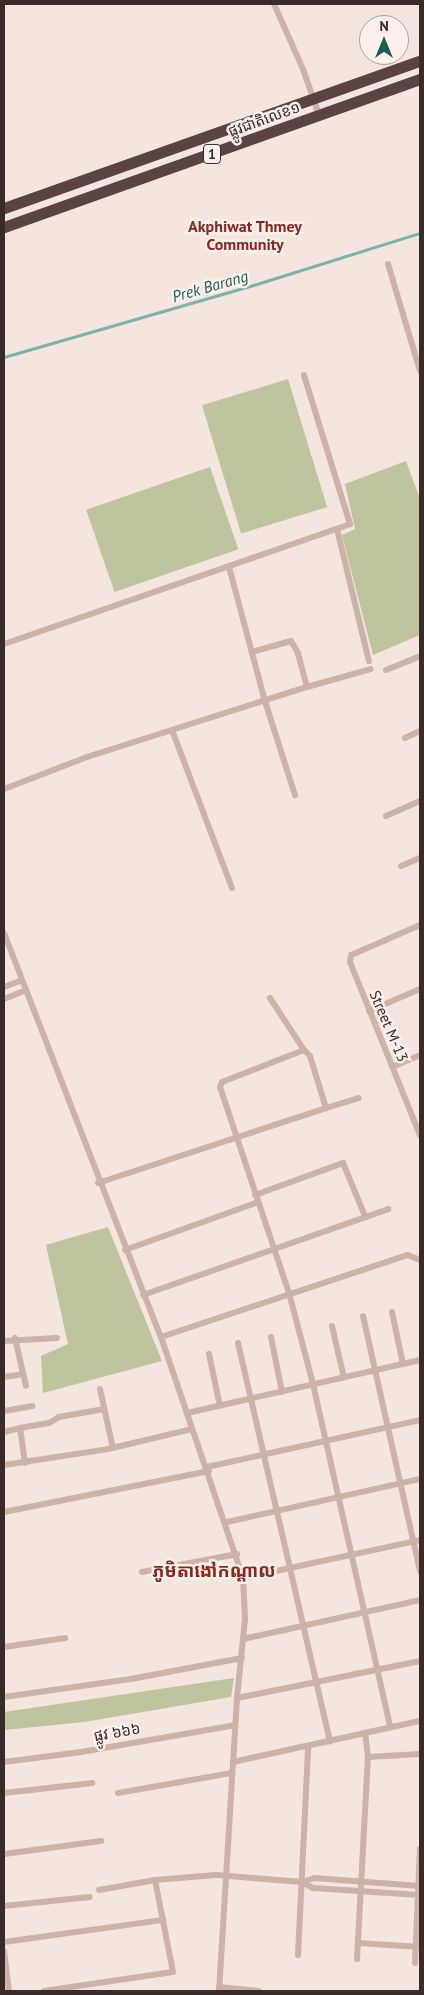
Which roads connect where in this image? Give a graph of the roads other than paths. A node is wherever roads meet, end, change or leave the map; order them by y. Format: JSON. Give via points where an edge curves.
{"nodes":[{"id":1,"x":274,"y":4,"type":"edge"},
{"id":2,"x":420,"y":61,"type":"edge"},
{"id":3,"x":420,"y":79,"type":"edge"},
{"id":4,"x":313,"y":99,"type":"junction"},
{"id":5,"x":318,"y":115,"type":"junction"},
{"id":6,"x":4,"y":208,"type":"edge"},
{"id":7,"x":4,"y":227,"type":"edge"},
{"id":8,"x":388,"y":264,"type":"dead end"},
{"id":9,"x":420,"y":371,"type":"edge"},
{"id":10,"x":304,"y":376,"type":"dead end"},
{"id":11,"x":337,"y":529,"type":"junction"},
{"id":12,"x":230,"y":567,"type":"junction"},
{"id":13,"x":4,"y":644,"type":"edge"},
{"id":14,"x":252,"y":652,"type":"junction"},
{"id":15,"x":420,"y":656,"type":"edge"},
{"id":16,"x":369,"y":661,"type":"dead end"},
{"id":17,"x":371,"y":669,"type":"dead end"},
{"id":18,"x":386,"y":670,"type":"dead end"},
{"id":19,"x":307,"y":687,"type":"junction"},
{"id":20,"x":264,"y":698,"type":"junction"},
{"id":21,"x":172,"y":730,"type":"junction"},
{"id":22,"x":420,"y":731,"type":"edge"},
{"id":23,"x":405,"y":738,"type":"dead end"},
{"id":24,"x":4,"y":789,"type":"edge"},
{"id":25,"x":295,"y":795,"type":"dead end"},
{"id":26,"x":420,"y":801,"type":"edge"},
{"id":27,"x":386,"y":816,"type":"dead end"},
{"id":28,"x":420,"y":858,"type":"edge"},
{"id":29,"x":401,"y":866,"type":"dead end"},
{"id":30,"x":232,"y":888,"type":"dead end"},
{"id":31,"x":420,"y":925,"type":"edge"},
{"id":32,"x":4,"y":932,"type":"edge"},
{"id":33,"x":22,"y":980,"type":"junction"},
{"id":34,"x":4,"y":987,"type":"edge"},
{"id":35,"x":420,"y":989,"type":"edge"},
{"id":36,"x":26,"y":990,"type":"junction"},
{"id":37,"x":270,"y":998,"type":"dead end"},
{"id":38,"x":4,"y":999,"type":"edge"},
{"id":39,"x":370,"y":1011,"type":"junction"},
{"id":40,"x":304,"y":1050,"type":"junction"},
{"id":41,"x":420,"y":1055,"type":"edge"},
{"id":42,"x":392,"y":1067,"type":"junction"},
{"id":43,"x":358,"y":1098,"type":"dead end"},
{"id":44,"x":326,"y":1108,"type":"junction"},
{"id":45,"x":418,"y":1123,"type":"edge"},
{"id":46,"x":420,"y":1134,"type":"edge"},
{"id":47,"x":238,"y":1138,"type":"junction"},
{"id":48,"x":98,"y":1182,"type":"junction"},
{"id":49,"x":255,"y":1195,"type":"junction"},
{"id":50,"x":258,"y":1202,"type":"junction"},
{"id":51,"x":388,"y":1209,"type":"dead end"},
{"id":52,"x":365,"y":1216,"type":"junction"},
{"id":53,"x":125,"y":1250,"type":"junction"},
{"id":54,"x":273,"y":1251,"type":"junction"},
{"id":55,"x":420,"y":1260,"type":"edge"},
{"id":56,"x":289,"y":1293,"type":"junction"},
{"id":57,"x":144,"y":1295,"type":"junction"},
{"id":58,"x":392,"y":1312,"type":"dead end"},
{"id":59,"x":363,"y":1316,"type":"dead end"},
{"id":60,"x":332,"y":1326,"type":"dead end"},
{"id":61,"x":161,"y":1337,"type":"junction"},
{"id":62,"x":271,"y":1337,"type":"dead end"},
{"id":63,"x":15,"y":1338,"type":"junction"},
{"id":64,"x":57,"y":1338,"type":"dead end"},
{"id":65,"x":4,"y":1340,"type":"edge"},
{"id":66,"x":238,"y":1343,"type":"dead end"},
{"id":67,"x":208,"y":1354,"type":"dead end"},
{"id":68,"x":420,"y":1360,"type":"edge"},
{"id":69,"x":403,"y":1364,"type":"junction"},
{"id":70,"x":375,"y":1371,"type":"junction"},
{"id":71,"x":22,"y":1374,"type":"junction"},
{"id":72,"x":4,"y":1377,"type":"edge"},
{"id":73,"x":344,"y":1378,"type":"junction"},
{"id":74,"x":313,"y":1384,"type":"junction"},
{"id":75,"x":26,"y":1386,"type":"dead end"},
{"id":76,"x":100,"y":1389,"type":"dead end"},
{"id":77,"x":282,"y":1392,"type":"junction"},
{"id":78,"x":251,"y":1399,"type":"junction"},
{"id":79,"x":34,"y":1406,"type":"dead end"},
{"id":80,"x":220,"y":1406,"type":"junction"},
{"id":81,"x":104,"y":1409,"type":"junction"},
{"id":82,"x":4,"y":1411,"type":"edge"},
{"id":83,"x":187,"y":1414,"type":"junction"},
{"id":84,"x":420,"y":1420,"type":"edge"},
{"id":85,"x":20,"y":1428,"type":"junction"},
{"id":86,"x":388,"y":1428,"type":"junction"},
{"id":87,"x":192,"y":1429,"type":"junction"},
{"id":88,"x":4,"y":1432,"type":"edge"},
{"id":89,"x":327,"y":1441,"type":"junction"},
{"id":90,"x":112,"y":1448,"type":"junction"},
{"id":91,"x":264,"y":1455,"type":"junction"},
{"id":92,"x":25,"y":1463,"type":"junction"},
{"id":93,"x":4,"y":1465,"type":"edge"},
{"id":94,"x":208,"y":1469,"type":"junction"},
{"id":95,"x":420,"y":1479,"type":"edge"},
{"id":96,"x":400,"y":1484,"type":"junction"},
{"id":97,"x":340,"y":1497,"type":"junction"},
{"id":98,"x":4,"y":1512,"type":"edge"},
{"id":99,"x":277,"y":1512,"type":"junction"},
{"id":100,"x":227,"y":1522,"type":"junction"},
{"id":101,"x":417,"y":1541,"type":"edge"},
{"id":102,"x":237,"y":1554,"type":"junction"},
{"id":103,"x":353,"y":1554,"type":"junction"},
{"id":104,"x":290,"y":1568,"type":"junction"},
{"id":105,"x":142,"y":1572,"type":"dead end"},
{"id":106,"x":420,"y":1572,"type":"edge"},
{"id":107,"x":243,"y":1578,"type":"junction"},
{"id":108,"x":420,"y":1600,"type":"edge"},
{"id":109,"x":365,"y":1612,"type":"junction"},
{"id":110,"x":304,"y":1626,"type":"junction"},
{"id":111,"x":65,"y":1638,"type":"dead end"},
{"id":112,"x":243,"y":1639,"type":"junction"},
{"id":113,"x":4,"y":1647,"type":"edge"},
{"id":114,"x":242,"y":1658,"type":"junction"},
{"id":115,"x":420,"y":1660,"type":"edge"},
{"id":116,"x":378,"y":1670,"type":"junction"},
{"id":117,"x":317,"y":1684,"type":"junction"},
{"id":118,"x":4,"y":1697,"type":"edge"},
{"id":119,"x":237,"y":1698,"type":"junction"},
{"id":120,"x":420,"y":1721,"type":"edge"},
{"id":121,"x":235,"y":1725,"type":"junction"},
{"id":122,"x":390,"y":1727,"type":"junction"},
{"id":123,"x":365,"y":1734,"type":"junction"},
{"id":124,"x":330,"y":1742,"type":"junction"},
{"id":125,"x":308,"y":1747,"type":"junction"},
{"id":126,"x":420,"y":1754,"type":"edge"},
{"id":127,"x":368,"y":1757,"type":"junction"},
{"id":128,"x":4,"y":1762,"type":"edge"},
{"id":129,"x":233,"y":1762,"type":"junction"},
{"id":130,"x":232,"y":1773,"type":"junction"},
{"id":131,"x":92,"y":1783,"type":"dead end"},
{"id":132,"x":4,"y":1793,"type":"edge"},
{"id":133,"x":118,"y":1793,"type":"dead end"},
{"id":134,"x":101,"y":1841,"type":"dead end"},
{"id":135,"x":420,"y":1849,"type":"edge"},
{"id":136,"x":4,"y":1854,"type":"edge"},
{"id":137,"x":226,"y":1875,"type":"junction"},
{"id":138,"x":156,"y":1880,"type":"junction"},
{"id":139,"x":302,"y":1882,"type":"junction"},
{"id":140,"x":362,"y":1882,"type":"junction"},
{"id":141,"x":419,"y":1886,"type":"edge"},
{"id":142,"x":99,"y":1890,"type":"dead end"},
{"id":143,"x":361,"y":1891,"type":"junction"},
{"id":144,"x":419,"y":1895,"type":"edge"},
{"id":145,"x":90,"y":1896,"type":"dead end"},
{"id":146,"x":4,"y":1906,"type":"edge"},
{"id":147,"x":163,"y":1920,"type":"junction"},
{"id":148,"x":4,"y":1942,"type":"edge"},
{"id":149,"x":358,"y":1943,"type":"junction"},
{"id":150,"x":418,"y":1947,"type":"edge"},
{"id":151,"x":4,"y":1951,"type":"edge"},
{"id":152,"x":298,"y":1955,"type":"dead end"},
{"id":153,"x":357,"y":1959,"type":"dead end"},
{"id":154,"x":415,"y":1962,"type":"dead end"},
{"id":155,"x":219,"y":1989,"type":"edge"},
{"id":156,"x":9,"y":1991,"type":"edge"},
{"id":157,"x":44,"y":1991,"type":"edge"},
{"id":158,"x":259,"y":1991,"type":"edge"}],
"edges":[{"from":1,"to":4,"type":"street"},
{"from":2,"to":4,"type":"highway","name":"ផ្លូវជាតិលេខ១","number":"1"},
{"from":3,"to":5,"type":"highway","name":"ផ្លូវជាតិលេខ១","number":"1"},
{"from":4,"to":5,"type":"street"},
{"from":4,"to":6,"type":"highway","name":"ផ្លូវជាតិលេខ១","number":"1"},
{"from":5,"to":7,"type":"highway","name":"ផ្លូវជាតិលេខ១","number":"1"},
{"from":8,"to":9,"type":"street"},
{"from":10,"to":11,"type":"street","via":[[350,524]]},
{"from":11,"to":12,"type":"street"},
{"from":11,"to":16,"type":"street"},
{"from":12,"to":13,"type":"street"},
{"from":12,"to":14,"type":"street"},
{"from":14,"to":19,"type":"street","via":[[291,641],[298,653]]},
{"from":14,"to":20,"type":"street"},
{"from":15,"to":18,"type":"street"},
{"from":17,"to":19,"type":"street"},
{"from":19,"to":20,"type":"street"},
{"from":20,"to":21,"type":"street"},
{"from":20,"to":25,"type":"street"},
{"from":21,"to":24,"type":"street"},
{"from":21,"to":30,"type":"street"},
{"from":22,"to":23,"type":"street"},
{"from":26,"to":27,"type":"street"},
{"from":28,"to":29,"type":"street"},
{"from":31,"to":39,"type":"street","name":"Street M-13","via":[[351,955],[351,971]]},
{"from":32,"to":33,"type":"street"},
{"from":33,"to":34,"type":"street"},
{"from":33,"to":36,"type":"street"},
{"from":35,"to":39,"type":"street"},
{"from":36,"to":38,"type":"street"},
{"from":36,"to":48,"type":"street","via":[[66,1086]]},
{"from":37,"to":40,"type":"street"},
{"from":39,"to":42,"type":"street","name":"Street M-13"},
{"from":40,"to":44,"type":"street","via":[[310,1056]]},
{"from":40,"to":47,"type":"street","via":[[220,1084]]},
{"from":41,"to":42,"type":"street"},
{"from":42,"to":45,"type":"street","name":"Street M-13"},
{"from":43,"to":44,"type":"street"},
{"from":44,"to":47,"type":"street"},
{"from":45,"to":46,"type":"street","name":"Street M-13"},
{"from":47,"to":48,"type":"street"},
{"from":47,"to":49,"type":"street"},
{"from":48,"to":53,"type":"street"},
{"from":49,"to":50,"type":"street"},
{"from":49,"to":52,"type":"street","via":[[343,1163]]},
{"from":50,"to":53,"type":"street"},
{"from":50,"to":54,"type":"street"},
{"from":51,"to":52,"type":"street"},
{"from":52,"to":54,"type":"street"},
{"from":53,"to":57,"type":"street"},
{"from":54,"to":56,"type":"street"},
{"from":54,"to":57,"type":"street"},
{"from":55,"to":56,"type":"street","via":[[408,1255]]},
{"from":56,"to":61,"type":"street"},
{"from":56,"to":74,"type":"street"},
{"from":57,"to":61,"type":"street"},
{"from":58,"to":69,"type":"street"},
{"from":59,"to":70,"type":"street"},
{"from":60,"to":73,"type":"street"},
{"from":61,"to":83,"type":"street"},
{"from":62,"to":77,"type":"street"},
{"from":63,"to":64,"type":"street"},
{"from":63,"to":65,"type":"street"},
{"from":63,"to":71,"type":"street"},
{"from":66,"to":78,"type":"street"},
{"from":67,"to":80,"type":"street"},
{"from":68,"to":69,"type":"street"},
{"from":69,"to":70,"type":"street"},
{"from":70,"to":73,"type":"street"},
{"from":70,"to":86,"type":"street"},
{"from":71,"to":72,"type":"street"},
{"from":71,"to":75,"type":"street"},
{"from":73,"to":74,"type":"street"},
{"from":74,"to":77,"type":"street"},
{"from":74,"to":89,"type":"street"},
{"from":76,"to":81,"type":"street"},
{"from":77,"to":78,"type":"street"},
{"from":78,"to":80,"type":"street"},
{"from":78,"to":91,"type":"street"},
{"from":79,"to":82,"type":"street"},
{"from":80,"to":83,"type":"street"},
{"from":81,"to":85,"type":"street","via":[[59,1416],[49,1423]]},
{"from":81,"to":90,"type":"street"},
{"from":83,"to":87,"type":"street"},
{"from":84,"to":86,"type":"street"},
{"from":85,"to":88,"type":"street"},
{"from":85,"to":92,"type":"street"},
{"from":86,"to":89,"type":"street"},
{"from":86,"to":96,"type":"street"},
{"from":87,"to":90,"type":"street"},
{"from":87,"to":94,"type":"street"},
{"from":89,"to":91,"type":"street"},
{"from":89,"to":97,"type":"street"},
{"from":90,"to":92,"type":"street"},
{"from":91,"to":94,"type":"street"},
{"from":91,"to":99,"type":"street"},
{"from":92,"to":93,"type":"street"},
{"from":94,"to":98,"type":"street"},
{"from":94,"to":100,"type":"street"},
{"from":95,"to":96,"type":"street"},
{"from":96,"to":97,"type":"street"},
{"from":96,"to":101,"type":"street"},
{"from":97,"to":99,"type":"street"},
{"from":97,"to":103,"type":"street"},
{"from":99,"to":100,"type":"street"},
{"from":99,"to":104,"type":"street"},
{"from":100,"to":102,"type":"street"},
{"from":101,"to":103,"type":"street"},
{"from":101,"to":106,"type":"street"},
{"from":102,"to":105,"type":"street"},
{"from":102,"to":107,"type":"street"},
{"from":103,"to":104,"type":"street"},
{"from":103,"to":109,"type":"street"},
{"from":104,"to":107,"type":"street"},
{"from":104,"to":110,"type":"street"},
{"from":107,"to":112,"type":"street"},
{"from":108,"to":109,"type":"street"},
{"from":109,"to":110,"type":"street"},
{"from":109,"to":116,"type":"street"},
{"from":110,"to":112,"type":"street"},
{"from":110,"to":117,"type":"street"},
{"from":111,"to":113,"type":"street"},
{"from":112,"to":114,"type":"street"},
{"from":114,"to":118,"type":"street","via":[[131,1679]]},
{"from":114,"to":119,"type":"street"},
{"from":115,"to":116,"type":"street"},
{"from":116,"to":117,"type":"street"},
{"from":116,"to":122,"type":"street"},
{"from":117,"to":119,"type":"street"},
{"from":117,"to":124,"type":"street"},
{"from":119,"to":121,"type":"street"},
{"from":120,"to":122,"type":"street"},
{"from":121,"to":128,"type":"street","name":"ផ្លូវ ៦៦៦"},
{"from":121,"to":129,"type":"street"},
{"from":122,"to":123,"type":"street"},
{"from":123,"to":124,"type":"street"},
{"from":123,"to":127,"type":"street"},
{"from":124,"to":125,"type":"street"},
{"from":125,"to":129,"type":"street"},
{"from":125,"to":139,"type":"street"},
{"from":126,"to":127,"type":"street"},
{"from":127,"to":140,"type":"street"},
{"from":129,"to":130,"type":"street"},
{"from":130,"to":133,"type":"street"},
{"from":130,"to":137,"type":"street"},
{"from":131,"to":132,"type":"street"},
{"from":134,"to":136,"type":"street"},
{"from":135,"to":141,"type":"street"},
{"from":137,"to":138,"type":"street"},
{"from":137,"to":139,"type":"street"},
{"from":137,"to":155,"type":"street"},
{"from":138,"to":142,"type":"street"},
{"from":138,"to":147,"type":"street"},
{"from":139,"to":140,"type":"street","via":[[314,1878]]},
{"from":139,"to":143,"type":"street","via":[[313,1888]]},
{"from":139,"to":152,"type":"street"},
{"from":140,"to":141,"type":"street"},
{"from":140,"to":143,"type":"street"},
{"from":141,"to":144,"type":"street"},
{"from":143,"to":144,"type":"street"},
{"from":143,"to":149,"type":"street"},
{"from":144,"to":150,"type":"street"},
{"from":145,"to":146,"type":"street"},
{"from":147,"to":148,"type":"street"},
{"from":147,"to":157,"type":"street","via":[[173,1965],[169,1975]]},
{"from":149,"to":150,"type":"street"},
{"from":149,"to":153,"type":"street"},
{"from":150,"to":154,"type":"street"},
{"from":151,"to":156,"type":"street"},
{"from":155,"to":158,"type":"street"}]}
